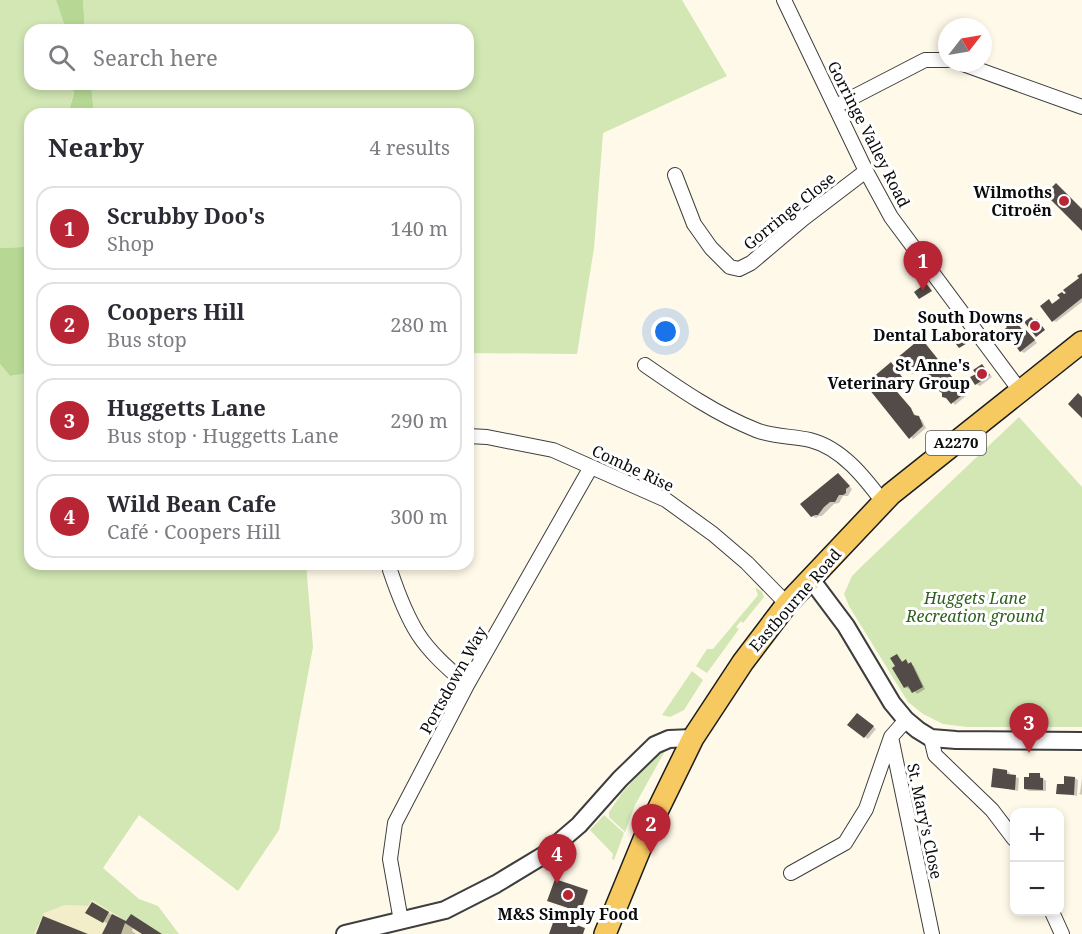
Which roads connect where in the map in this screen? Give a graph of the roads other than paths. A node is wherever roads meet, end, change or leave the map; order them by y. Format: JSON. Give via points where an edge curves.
{"nodes":[{"id":1,"x":784,"y":0,"type":"edge"},
{"id":2,"x":938,"y":60,"type":"edge"},
{"id":3,"x":985,"y":72,"type":"edge"},
{"id":4,"x":836,"y":106,"type":"junction"},
{"id":5,"x":1082,"y":107,"type":"edge"},
{"id":6,"x":867,"y":171,"type":"junction"},
{"id":7,"x":675,"y":175,"type":"dead end"},
{"id":8,"x":1082,"y":342,"type":"edge"},
{"id":9,"x":645,"y":365,"type":"dead end"},
{"id":10,"x":1021,"y":392,"type":"junction"},
{"id":11,"x":474,"y":436,"type":"edge"},
{"id":12,"x":591,"y":467,"type":"junction"},
{"id":13,"x":883,"y":502,"type":"junction"},
{"id":14,"x":390,"y":570,"type":"dead end"},
{"id":15,"x":810,"y":578,"type":"junction"},
{"id":16,"x":787,"y":604,"type":"junction"},
{"id":17,"x":467,"y":685,"type":"junction"},
{"id":18,"x":906,"y":720,"type":"junction"},
{"id":19,"x":891,"y":737,"type":"junction"},
{"id":20,"x":693,"y":738,"type":"junction"},
{"id":21,"x":931,"y":738,"type":"junction"},
{"id":22,"x":1082,"y":741,"type":"edge"},
{"id":23,"x":1010,"y":834,"type":"edge"},
{"id":24,"x":791,"y":873,"type":"dead end"},
{"id":25,"x":1054,"y":916,"type":"edge"},
{"id":26,"x":401,"y":921,"type":"junction"},
{"id":27,"x":345,"y":934,"type":"edge"},
{"id":28,"x":605,"y":934,"type":"edge"},
{"id":29,"x":932,"y":934,"type":"edge"},
{"id":30,"x":1062,"y":934,"type":"edge"}],
"edges":[{"from":1,"to":4,"type":"street","name":"Gorringe Valley Road"},
{"from":2,"to":4,"type":"street","via":[[925,60]]},
{"from":3,"to":5,"type":"street"},
{"from":4,"to":6,"type":"street","name":"Gorringe Valley Road"},
{"from":6,"to":7,"type":"street","name":"Gorringe Close","via":[[740,269],[730,267],[694,224]]},
{"from":6,"to":10,"type":"street","name":"Gorringe Valley Road","via":[[891,217]]},
{"from":8,"to":10,"type":"main road","name":"Eastbourne Road","number":"A2270"},
{"from":9,"to":13,"type":"street","via":[[732,420],[759,432],[824,446],[852,465]]},
{"from":10,"to":13,"type":"main road","name":"Eastbourne Road","number":"A2270"},
{"from":11,"to":12,"type":"street","name":"Combe Rise","via":[[553,450]]},
{"from":12,"to":16,"type":"street","name":"Combe Rise","via":[[666,500],[747,563]]},
{"from":12,"to":17,"type":"street","name":"Portsdown Way"},
{"from":13,"to":15,"type":"main road","name":"Eastbourne Road","number":"A2270"},
{"from":14,"to":17,"type":"street","via":[[418,635]]},
{"from":15,"to":16,"type":"main road","name":"Eastbourne Road","number":"A2270"},
{"from":15,"to":18,"type":"street"},
{"from":16,"to":20,"type":"main road","name":"Eastbourne Road","number":"A2270"},
{"from":17,"to":26,"type":"street","name":"Portsdown Way","via":[[395,824],[390,859]]},
{"from":18,"to":19,"type":"street"},
{"from":18,"to":21,"type":"street"},
{"from":19,"to":24,"type":"street","via":[[866,809],[845,843]]},
{"from":19,"to":29,"type":"street","name":"St. Mary's Close"},
{"from":20,"to":26,"type":"street","via":[[669,739],[655,746],[579,825],[544,855],[445,910]]},
{"from":20,"to":28,"type":"main road","name":"Eastbourne Road","number":"A2270","via":[[647,832]]},
{"from":21,"to":22,"type":"street"},
{"from":21,"to":23,"type":"street","via":[[935,755],[992,810]]},
{"from":25,"to":30,"type":"street"},
{"from":26,"to":27,"type":"street"}]}
